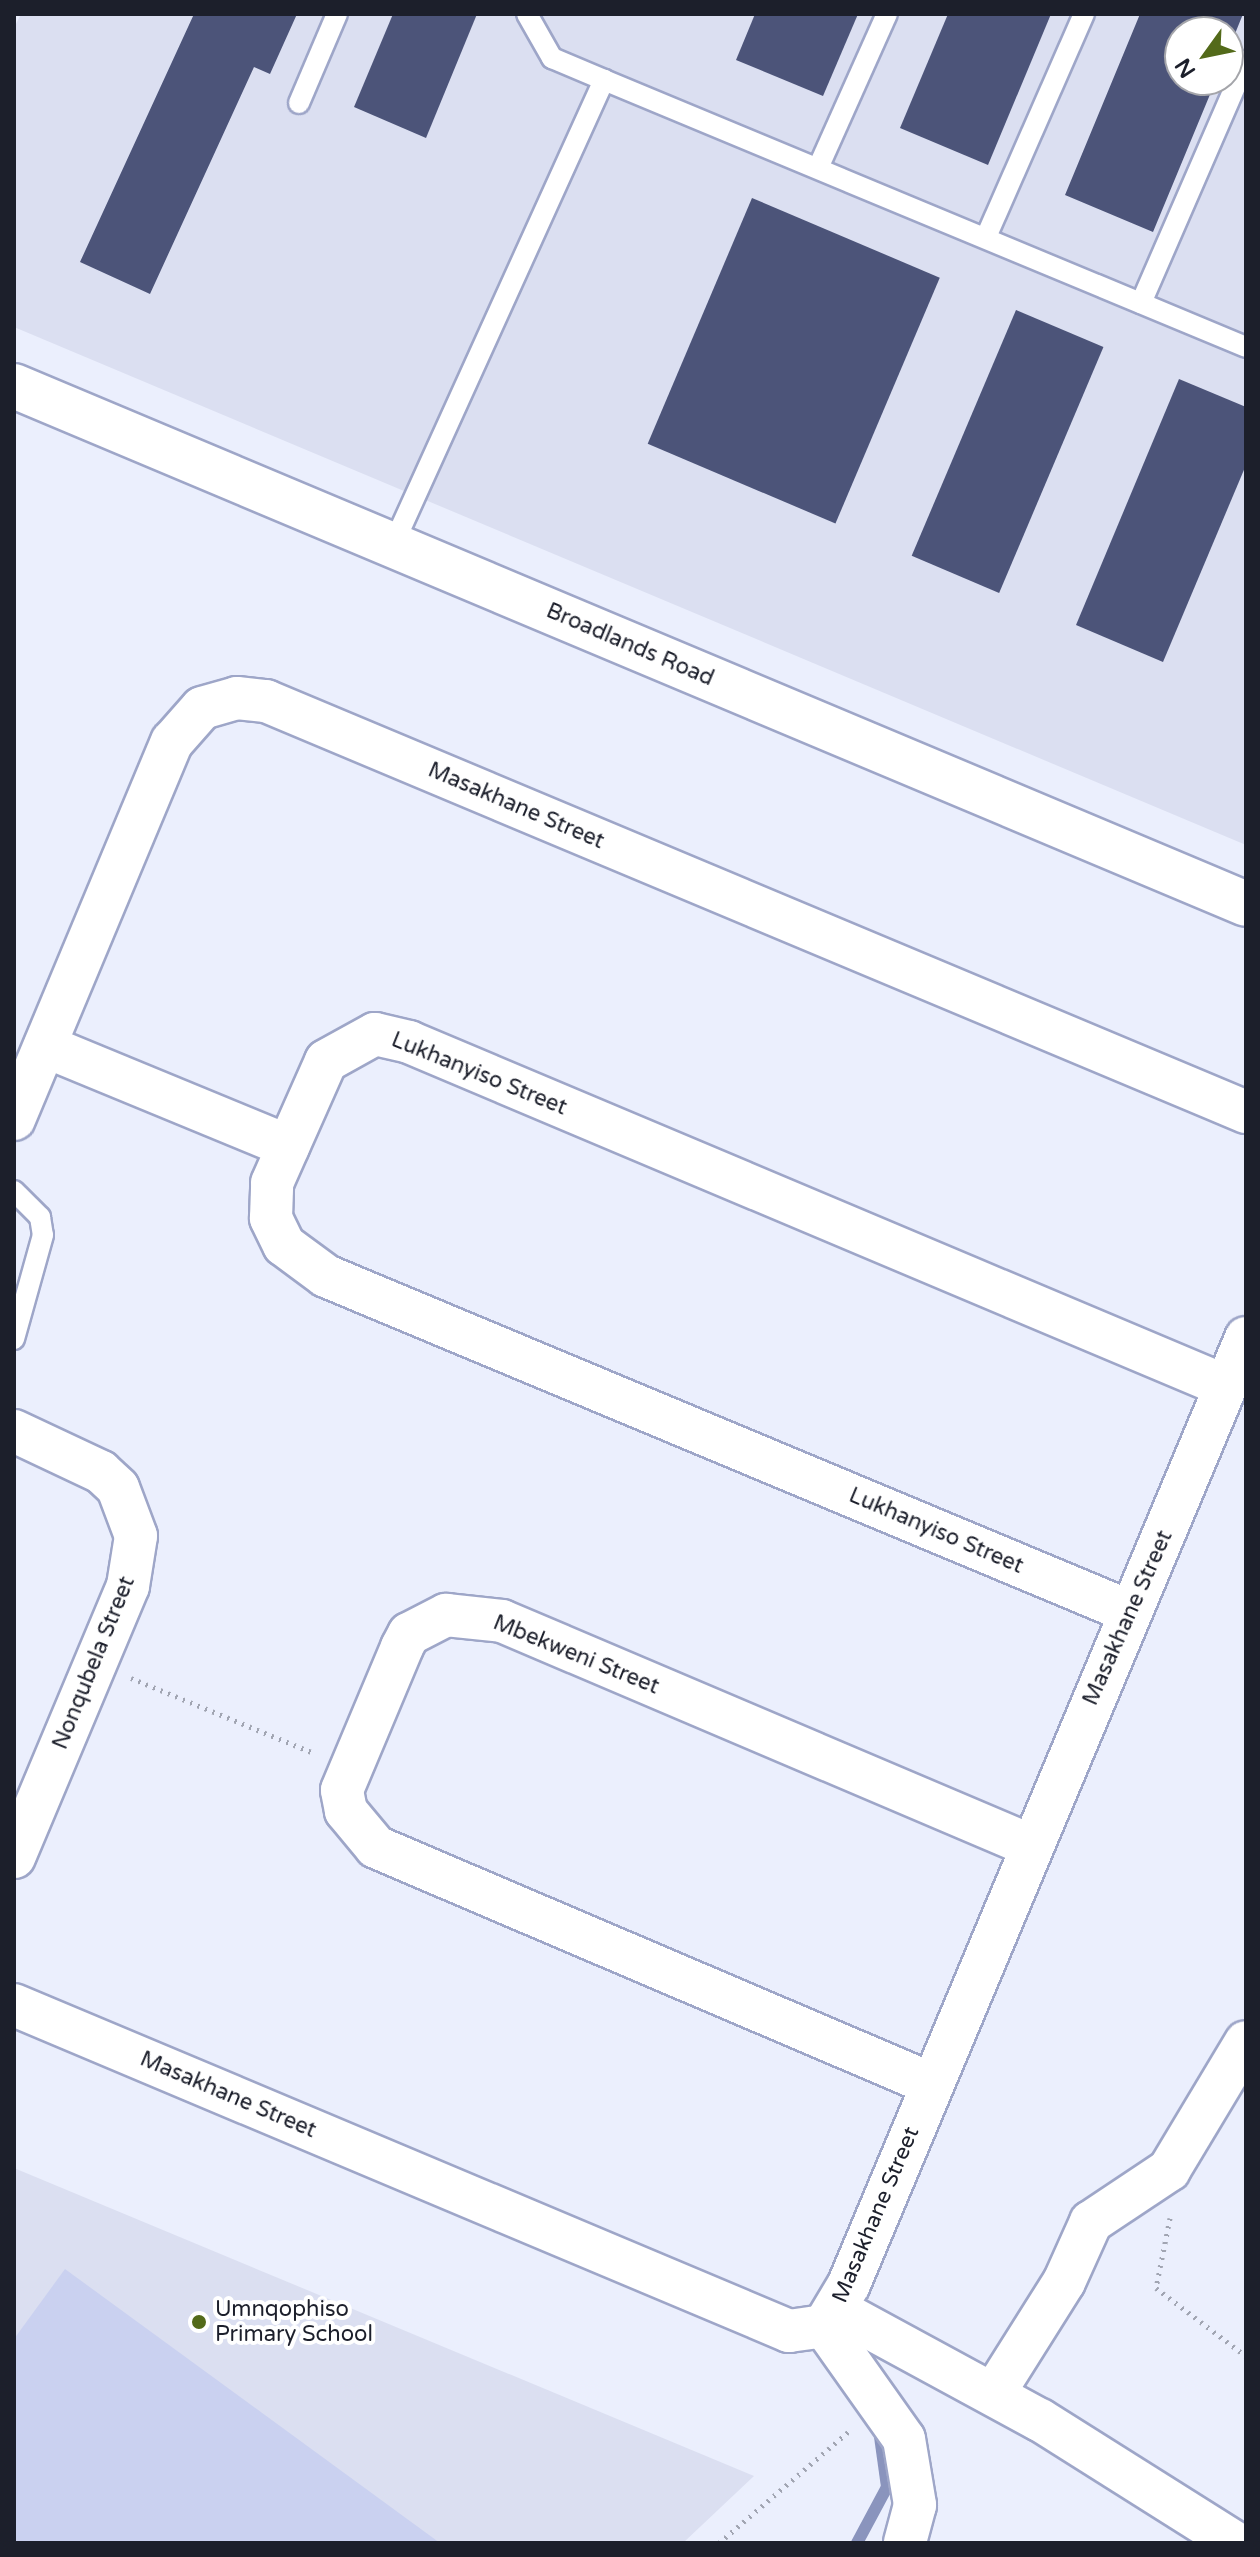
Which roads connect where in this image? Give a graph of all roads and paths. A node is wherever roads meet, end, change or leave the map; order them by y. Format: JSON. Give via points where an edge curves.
{"nodes":[{"id":1,"x":337,"y":14,"type":"edge"},
{"id":2,"x":527,"y":14,"type":"edge"},
{"id":3,"x":887,"y":14,"type":"edge"},
{"id":4,"x":1084,"y":14,"type":"edge"},
{"id":5,"x":1246,"y":61,"type":"edge"},
{"id":6,"x":604,"y":80,"type":"junction"},
{"id":7,"x":299,"y":103,"type":"dead end"},
{"id":8,"x":818,"y":168,"type":"junction"},
{"id":9,"x":986,"y":237,"type":"junction"},
{"id":10,"x":1141,"y":303,"type":"junction"},
{"id":11,"x":1246,"y":347,"type":"edge"},
{"id":12,"x":14,"y":386,"type":"edge"},
{"id":13,"x":393,"y":545,"type":"junction"},
{"id":14,"x":1246,"y":904,"type":"edge"},
{"id":15,"x":45,"y":1046,"type":"junction"},
{"id":16,"x":1246,"y":1112,"type":"edge"},
{"id":17,"x":14,"y":1119,"type":"edge"},
{"id":18,"x":288,"y":1146,"type":"junction"},
{"id":19,"x":14,"y":1191,"type":"edge"},
{"id":20,"x":1246,"y":1338,"type":"edge"},
{"id":21,"x":14,"y":1339,"type":"edge"},
{"id":22,"x":1225,"y":1386,"type":"junction"},
{"id":23,"x":14,"y":1431,"type":"edge"},
{"id":24,"x":1128,"y":1611,"type":"junction"},
{"id":25,"x":96,"y":1662,"type":"junction"},
{"id":26,"x":354,"y":1761,"type":"junction"},
{"id":27,"x":24,"y":1805,"type":"edge"},
{"id":28,"x":1029,"y":1845,"type":"junction"},
{"id":29,"x":14,"y":1857,"type":"edge"},
{"id":30,"x":14,"y":2005,"type":"edge"},
{"id":31,"x":1246,"y":2042,"type":"edge"},
{"id":32,"x":929,"y":2083,"type":"junction"},
{"id":33,"x":1153,"y":2183,"type":"junction"},
{"id":34,"x":830,"y":2318,"type":"junction"},
{"id":35,"x":1246,"y":2356,"type":"edge"},
{"id":36,"x":994,"y":2393,"type":"junction"},
{"id":37,"x":884,"y":2402,"type":"junction"},
{"id":38,"x":719,"y":2543,"type":"edge"},
{"id":39,"x":905,"y":2543,"type":"edge"},
{"id":40,"x":1235,"y":2543,"type":"edge"}],
"edges":[{"from":1,"to":7,"type":"lane"},
{"from":2,"to":6,"type":"lane","via":[[552,58]]},
{"from":3,"to":8,"type":"lane"},
{"from":4,"to":9,"type":"lane"},
{"from":5,"to":10,"type":"lane"},
{"from":6,"to":8,"type":"lane"},
{"from":6,"to":13,"type":"lane"},
{"from":8,"to":9,"type":"lane"},
{"from":9,"to":10,"type":"lane"},
{"from":10,"to":11,"type":"lane"},
{"from":12,"to":13,"type":"main road","name":"Broadlands Road"},
{"from":13,"to":14,"type":"main road","name":"Broadlands Road"},
{"from":15,"to":16,"type":"street","name":"Masakhane Street","via":[[172,742],[202,708],[237,698],[266,701]]},
{"from":15,"to":17,"type":"street","name":"Masakhane Street"},
{"from":15,"to":18,"type":"street"},
{"from":18,"to":22,"type":"street","name":"Lukhanyiso Street","via":[[326,1061],[375,1034],[409,1042]]},
{"from":18,"to":24,"type":"street","name":"Lukhanyiso Street","via":[[272,1183],[271,1218],[284,1245],[326,1276]]},
{"from":19,"to":21,"type":"lane","via":[[40,1217],[43,1235]]},
{"from":20,"to":22,"type":"street","name":"Masakhane Street"},
{"from":22,"to":24,"type":"street","name":"Masakhane Street"},
{"from":23,"to":25,"type":"street","name":"Nonqubela Street","via":[[101,1472],[132,1514],[135,1562]]},
{"from":24,"to":28,"type":"street","name":"Masakhane Street"},
{"from":25,"to":26,"type":"path","via":[[236,1723]]},
{"from":25,"to":27,"type":"street","name":"Nonqubela Street"},
{"from":26,"to":28,"type":"street","name":"Mbekweni Street","via":[[409,1634],[446,1615],[472,1615],[502,1621]]},
{"from":26,"to":32,"type":"street","name":"Mbekweni Street","via":[[342,1790],[346,1811],[376,1847],[407,1865]]},
{"from":27,"to":29,"type":"street","name":"Nonqubela Street"},
{"from":28,"to":32,"type":"street","name":"Masakhane Street"},
{"from":30,"to":34,"type":"street","name":"Masakhane Street","via":[[789,2331]]},
{"from":31,"to":33,"type":"street","via":[[1177,2158]]},
{"from":32,"to":34,"type":"street","name":"Masakhane Street"},
{"from":33,"to":35,"type":"path","via":[[1172,2222],[1156,2288]]},
{"from":33,"to":36,"type":"street","via":[[1091,2222],[1064,2282]]},
{"from":34,"to":36,"type":"street"},
{"from":34,"to":37,"type":"street"},
{"from":36,"to":40,"type":"street"},
{"from":37,"to":38,"type":"path"},
{"from":37,"to":39,"type":"street","via":[[912,2473],[915,2505]]}]}
